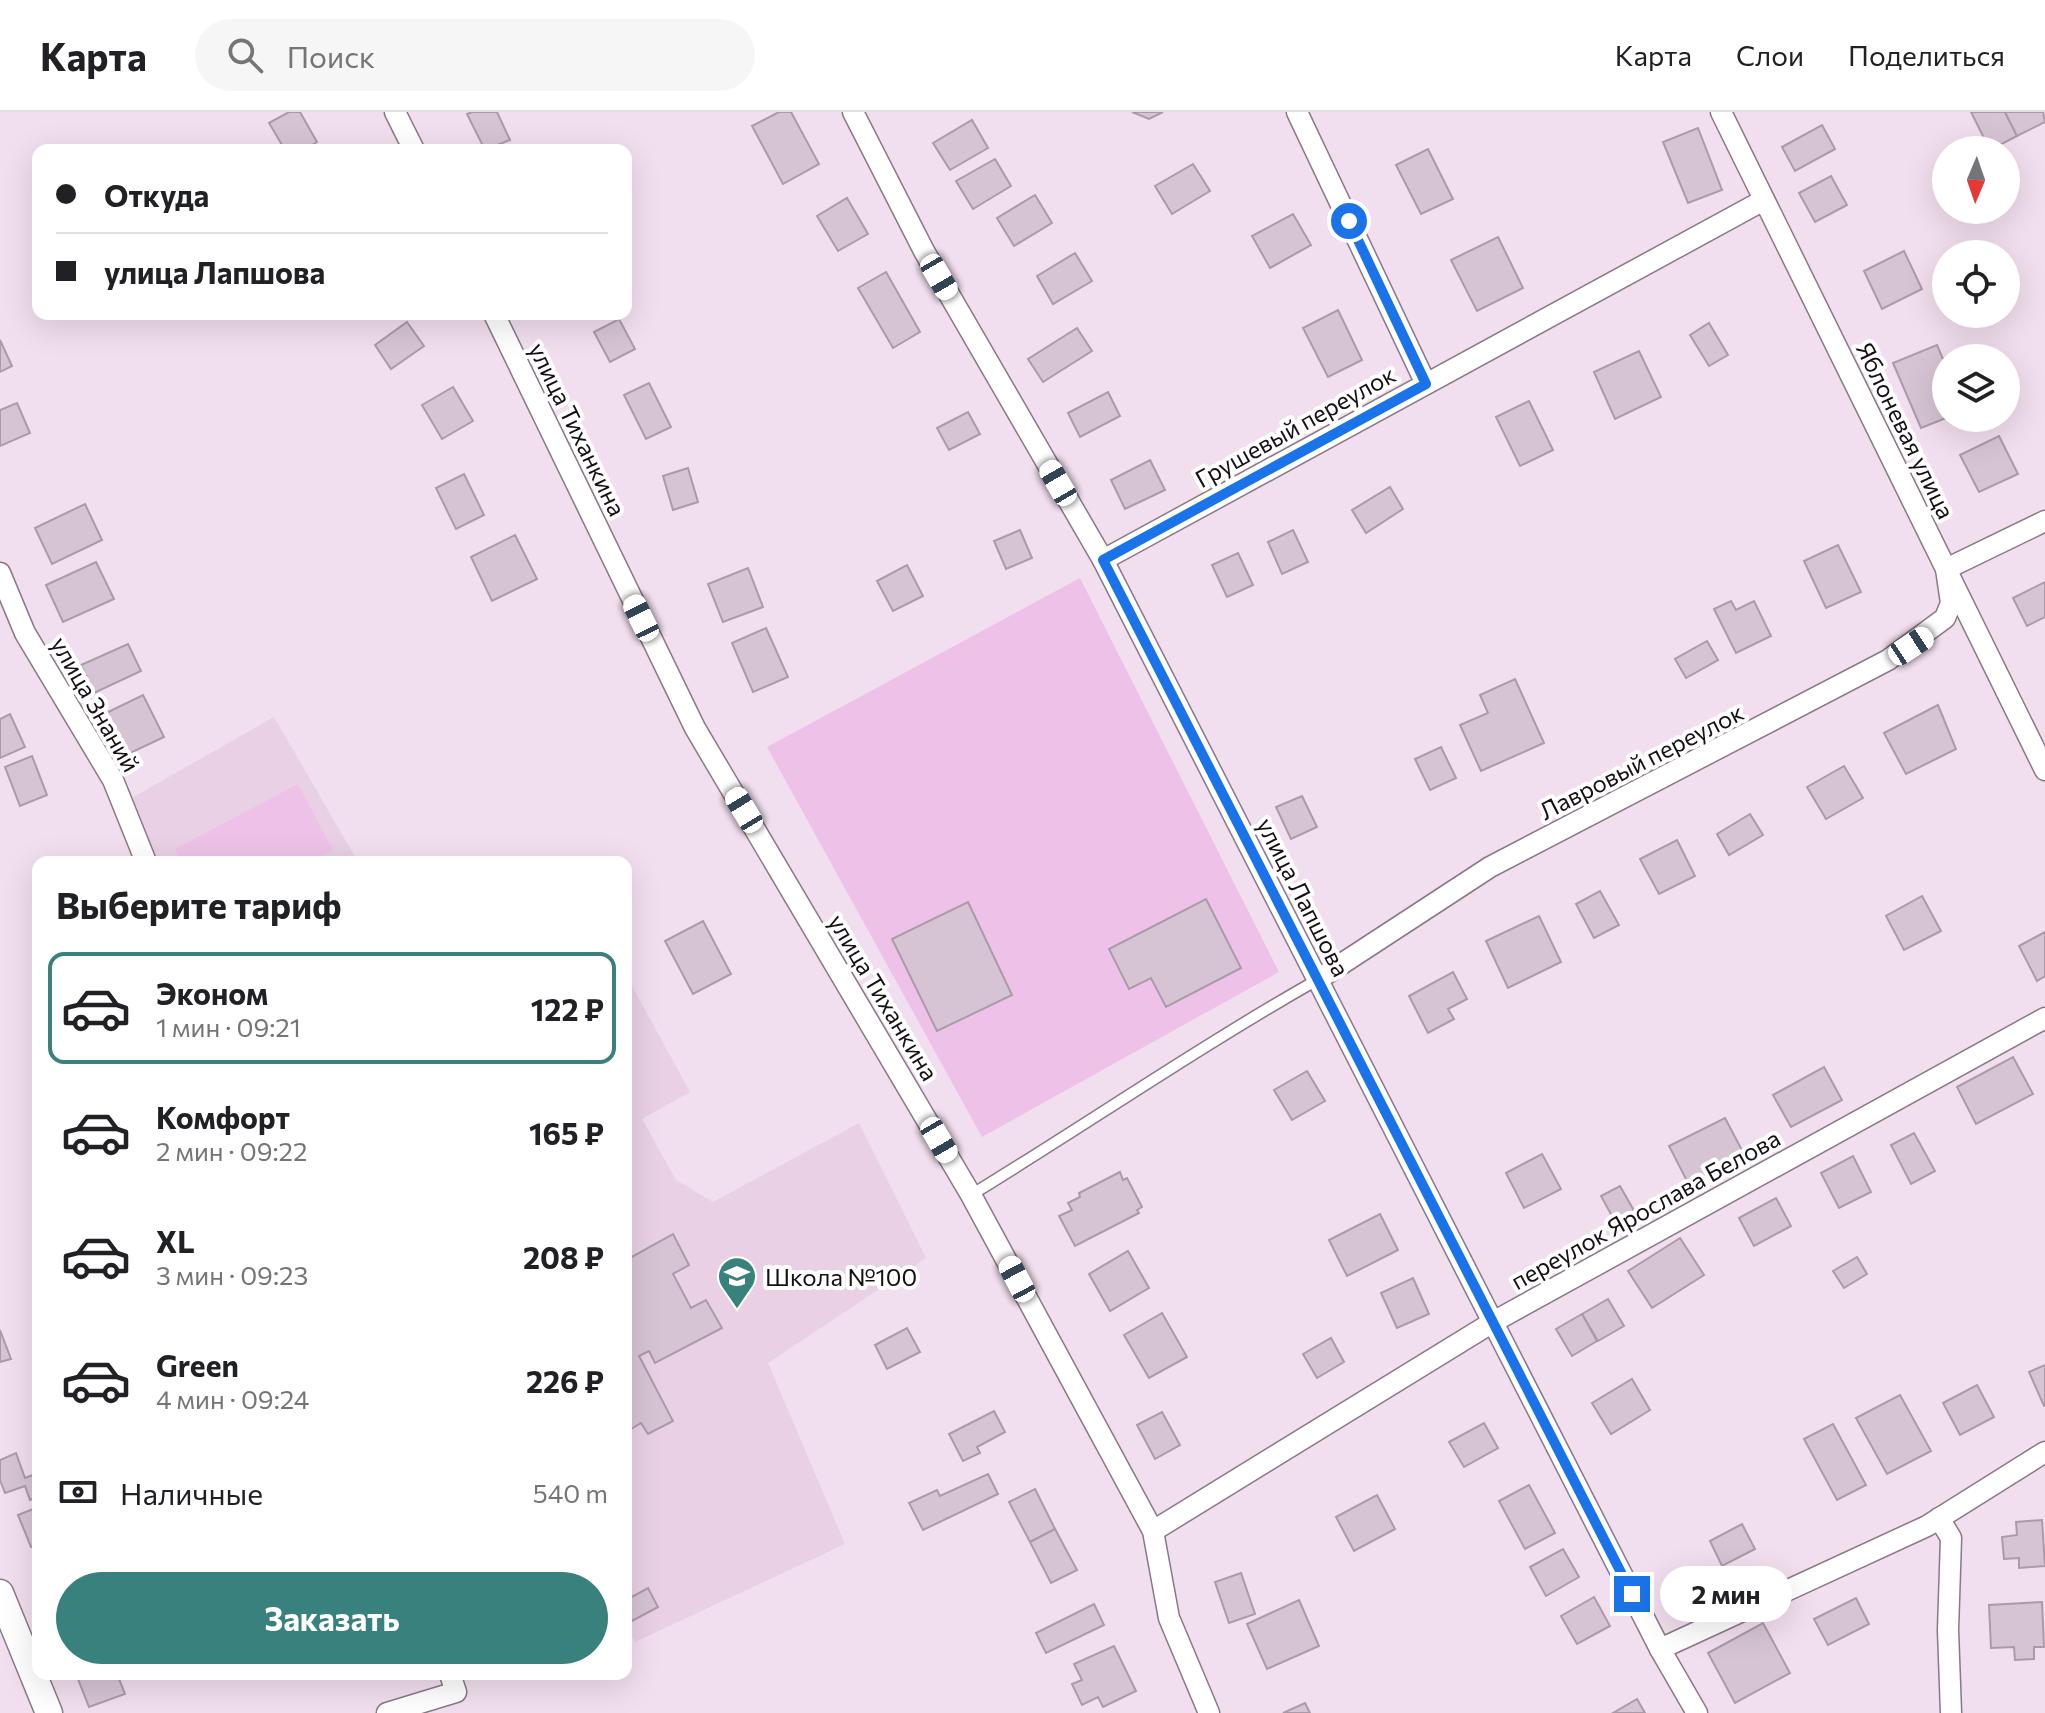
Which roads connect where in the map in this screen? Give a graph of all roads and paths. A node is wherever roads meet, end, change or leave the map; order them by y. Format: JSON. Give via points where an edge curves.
{"nodes":[{"id":1,"x":395,"y":112,"type":"edge"},
{"id":2,"x":853,"y":112,"type":"edge"},
{"id":3,"x":1297,"y":112,"type":"edge"},
{"id":4,"x":1721,"y":112,"type":"edge"},
{"id":5,"x":411,"y":144,"type":"edge"},
{"id":6,"x":1764,"y":200,"type":"junction"},
{"id":7,"x":497,"y":320,"type":"edge"},
{"id":8,"x":1426,"y":384,"type":"junction"},
{"id":9,"x":2045,"y":521,"type":"edge"},
{"id":10,"x":1103,"y":560,"type":"junction"},
{"id":11,"x":1946,"y":569,"type":"junction"},
{"id":12,"x":0,"y":573,"type":"edge"},
{"id":13,"x":2045,"y":770,"type":"edge"},
{"id":14,"x":144,"y":856,"type":"edge"},
{"id":15,"x":1317,"y":980,"type":"junction"},
{"id":16,"x":2045,"y":1018,"type":"edge"},
{"id":17,"x":971,"y":1195,"type":"junction"},
{"id":18,"x":1493,"y":1322,"type":"junction"},
{"id":19,"x":2045,"y":1452,"type":"edge"},
{"id":20,"x":1939,"y":1518,"type":"junction"},
{"id":21,"x":1153,"y":1531,"type":"junction"},
{"id":22,"x":0,"y":1593,"type":"edge"},
{"id":23,"x":1660,"y":1649,"type":"junction"},
{"id":24,"x":32,"y":1671,"type":"edge"},
{"id":25,"x":36,"y":1680,"type":"edge"},
{"id":26,"x":452,"y":1680,"type":"edge"},
{"id":27,"x":49,"y":1713,"type":"edge"},
{"id":28,"x":387,"y":1713,"type":"edge"},
{"id":29,"x":1209,"y":1713,"type":"edge"},
{"id":30,"x":1697,"y":1713,"type":"edge"},
{"id":31,"x":1951,"y":1713,"type":"edge"}],
"edges":[{"from":1,"to":5,"type":"street"},
{"from":2,"to":10,"type":"street","name":"улица Лапшова","via":[[924,251]]},
{"from":3,"to":8,"type":"street"},
{"from":4,"to":6,"type":"street","name":"Яблоневая улица"},
{"from":6,"to":8,"type":"street","name":"Грушевый переулок"},
{"from":6,"to":11,"type":"street","name":"Яблоневая улица"},
{"from":7,"to":17,"type":"street","name":"улица Тиханкина","via":[[695,728]]},
{"from":8,"to":10,"type":"street","name":"Грушевый переулок"},
{"from":9,"to":11,"type":"street"},
{"from":10,"to":15,"type":"street","name":"улица Лапшова"},
{"from":11,"to":13,"type":"street","name":"Яблоневая улица"},
{"from":11,"to":15,"type":"street","name":"Лавровый переулок","via":[[1951,603],[1945,618],[1911,646],[1490,867]]},
{"from":12,"to":14,"type":"street","name":"улица Знаний","via":[[25,633],[113,780]]},
{"from":15,"to":17,"type":"lane"},
{"from":15,"to":18,"type":"street","name":"улица Лапшова"},
{"from":16,"to":18,"type":"street","name":"переулок Ярослава Белова"},
{"from":17,"to":21,"type":"street","name":"улица Тиханкина"},
{"from":18,"to":21,"type":"street","name":"переулок Ярослава Белова"},
{"from":18,"to":23,"type":"street","name":"улица Лапшова"},
{"from":19,"to":20,"type":"street"},
{"from":20,"to":23,"type":"street"},
{"from":20,"to":31,"type":"street","via":[[1951,1538]]},
{"from":21,"to":29,"type":"street","name":"улица Тиханкина","via":[[1169,1618]]},
{"from":22,"to":24,"type":"street"},
{"from":23,"to":30,"type":"street","name":"улица Лапшова"},
{"from":25,"to":27,"type":"street"},
{"from":26,"to":28,"type":"street","via":[[456,1692]]}]}
